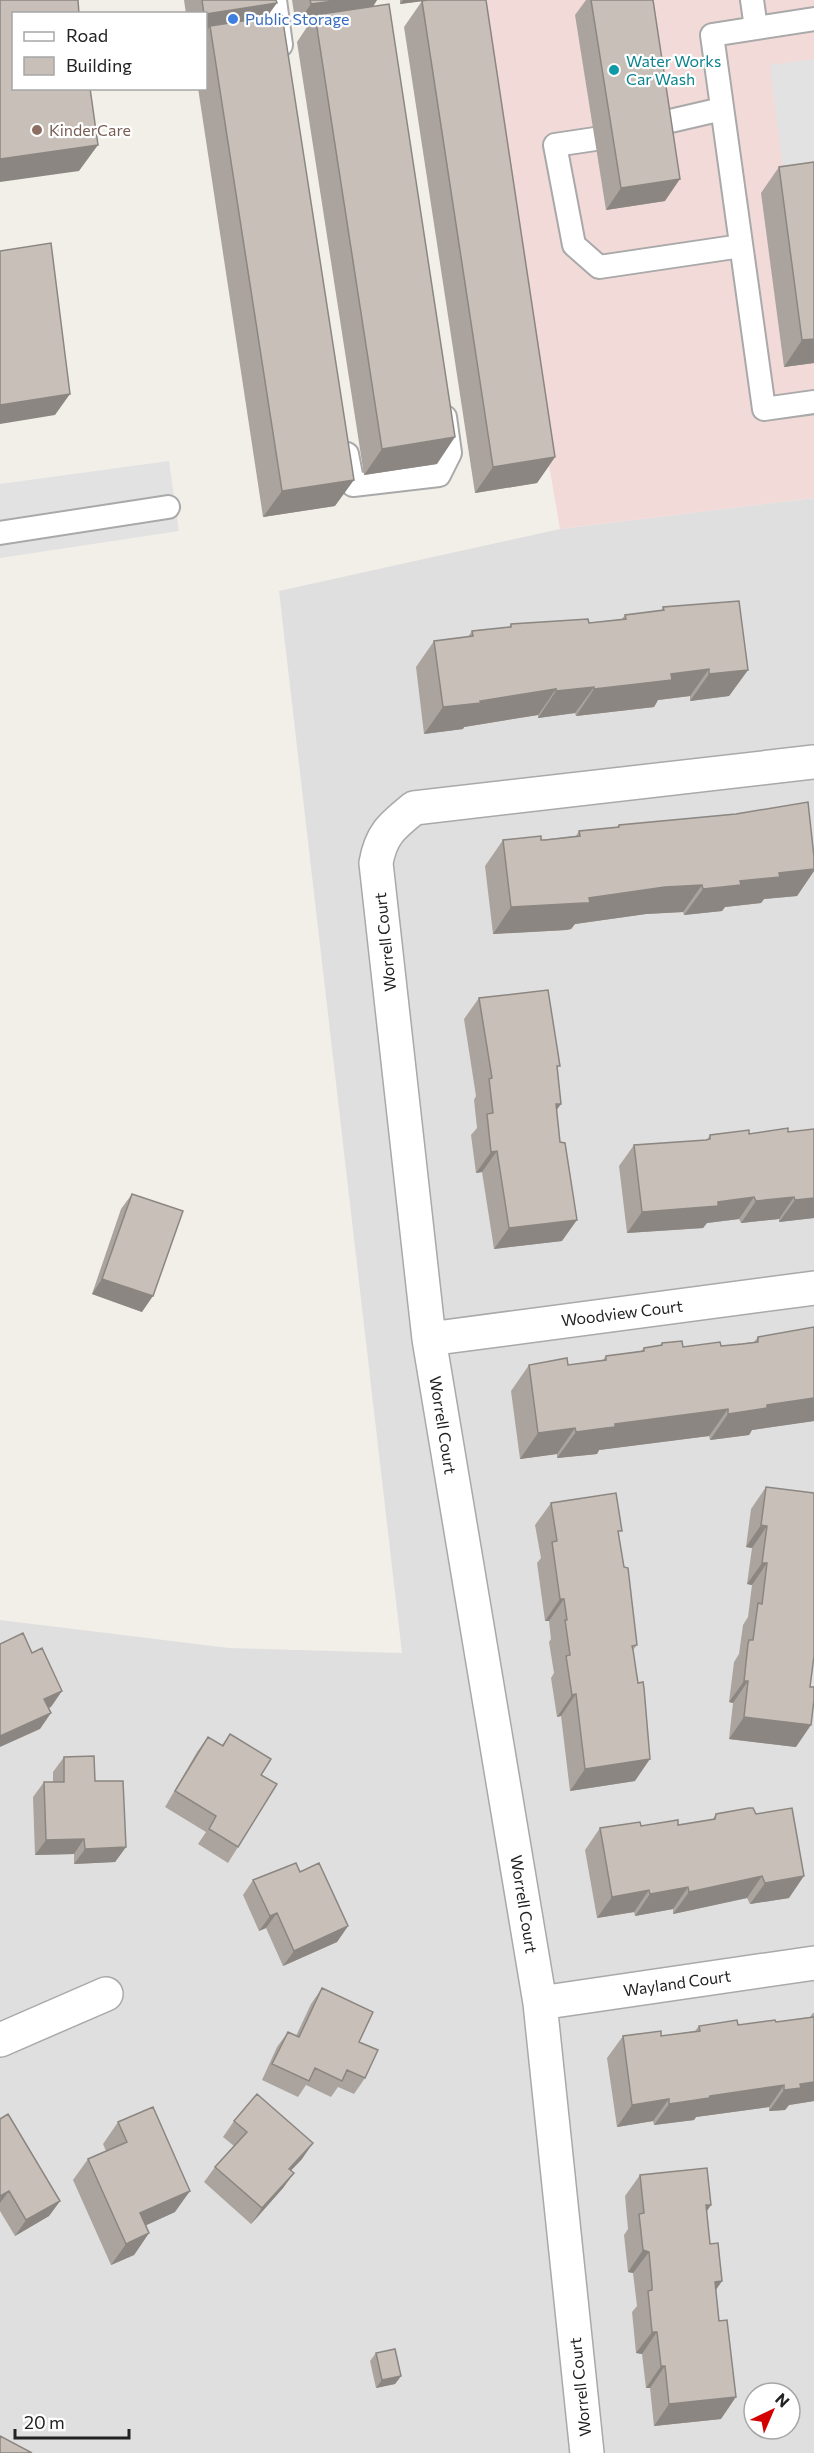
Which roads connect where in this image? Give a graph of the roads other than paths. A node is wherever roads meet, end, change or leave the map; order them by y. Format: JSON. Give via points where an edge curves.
{"nodes":[{"id":1,"x":275,"y":0,"type":"edge"},
{"id":2,"x":752,"y":0,"type":"edge"},
{"id":3,"x":814,"y":19,"type":"edge"},
{"id":4,"x":756,"y":28,"type":"junction"},
{"id":5,"x":284,"y":64,"type":"edge"},
{"id":6,"x":722,"y":110,"type":"junction"},
{"id":7,"x":653,"y":126,"type":"edge"},
{"id":8,"x":595,"y":139,"type":"dead end"},
{"id":9,"x":741,"y":246,"type":"junction"},
{"id":10,"x":442,"y":395,"type":"edge"},
{"id":11,"x":814,"y":402,"type":"edge"},
{"id":12,"x":342,"y":428,"type":"edge"},
{"id":13,"x":168,"y":507,"type":"dead end"},
{"id":14,"x":0,"y":533,"type":"edge"},
{"id":15,"x":814,"y":762,"type":"edge"},
{"id":16,"x":814,"y":1288,"type":"edge"},
{"id":17,"x":429,"y":1339,"type":"junction"},
{"id":18,"x":814,"y":1963,"type":"edge"},
{"id":19,"x":106,"y":1994,"type":"dead end"},
{"id":20,"x":540,"y":2003,"type":"junction"},
{"id":21,"x":0,"y":2040,"type":"edge"},
{"id":22,"x":587,"y":2453,"type":"edge"}],
"edges":[{"from":1,"to":5,"type":"lane"},
{"from":2,"to":4,"type":"lane"},
{"from":3,"to":4,"type":"lane"},
{"from":4,"to":6,"type":"lane","via":[[712,35]]},
{"from":6,"to":7,"type":"lane"},
{"from":6,"to":9,"type":"lane"},
{"from":8,"to":9,"type":"lane","via":[[555,145],[574,245],[599,267]]},
{"from":9,"to":11,"type":"lane","via":[[764,408]]},
{"from":10,"to":12,"type":"lane","via":[[450,453],[439,475],[353,485]]},
{"from":13,"to":14,"type":"lane"},
{"from":15,"to":17,"type":"street","name":"Worrell Court","via":[[414,808],[392,825],[380,843],[376,863]]},
{"from":16,"to":17,"type":"street","name":"Woodview Court"},
{"from":17,"to":20,"type":"street","name":"Worrell Court"},
{"from":18,"to":20,"type":"street","name":"Wayland Court"},
{"from":19,"to":21,"type":"street"},
{"from":20,"to":22,"type":"street","name":"Worrell Court"}]}
